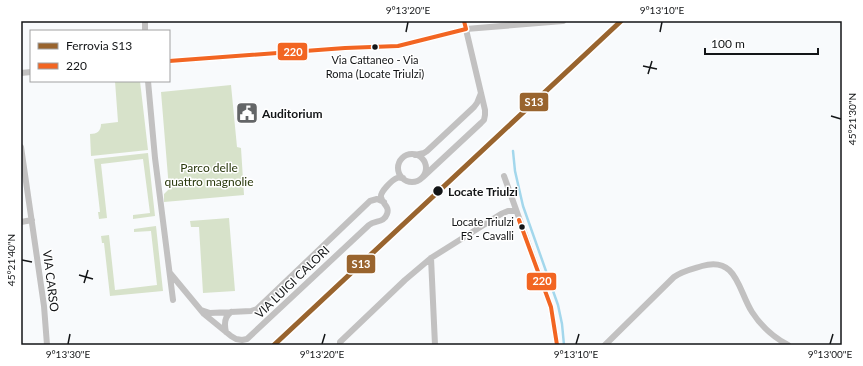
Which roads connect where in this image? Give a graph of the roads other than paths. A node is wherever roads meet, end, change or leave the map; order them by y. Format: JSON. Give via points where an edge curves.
{"nodes":[{"id":1,"x":464,"y":21,"type":"edge"},
{"id":2,"x":563,"y":21,"type":"edge"},
{"id":3,"x":466,"y":29,"type":"junction"},
{"id":4,"x":170,"y":61,"type":"edge"},
{"id":5,"x":148,"y":82,"type":"edge"},
{"id":6,"x":481,"y":91,"type":"junction"},
{"id":7,"x":21,"y":147,"type":"edge"},
{"id":8,"x":415,"y":155,"type":"junction"},
{"id":9,"x":504,"y":176,"type":"dead end"},
{"id":10,"x":423,"y":177,"type":"junction"},
{"id":11,"x":403,"y":178,"type":"junction"},
{"id":12,"x":384,"y":202,"type":"junction"},
{"id":13,"x":516,"y":211,"type":"junction"},
{"id":14,"x":32,"y":220,"type":"junction"},
{"id":15,"x":21,"y":222,"type":"edge"},
{"id":16,"x":431,"y":258,"type":"junction"},
{"id":17,"x":170,"y":273,"type":"junction"},
{"id":18,"x":173,"y":300,"type":"dead end"},
{"id":19,"x":200,"y":309,"type":"junction"},
{"id":20,"x":231,"y":312,"type":"junction"},
{"id":21,"x":226,"y":332,"type":"junction"},
{"id":22,"x":47,"y":345,"type":"edge"},
{"id":23,"x":340,"y":345,"type":"edge"},
{"id":24,"x":435,"y":345,"type":"edge"},
{"id":25,"x":557,"y":345,"type":"edge"},
{"id":26,"x":605,"y":345,"type":"edge"},
{"id":27,"x":788,"y":345,"type":"edge"}],
"edges":[{"from":1,"to":3,"type":"street"},
{"from":2,"to":3,"type":"street"},
{"from":3,"to":4,"type":"street","via":[[398,46]]},
{"from":3,"to":6,"type":"street"},
{"from":5,"to":17,"type":"street"},
{"from":6,"to":8,"type":"street","via":[[474,107],[424,153]]},
{"from":6,"to":10,"type":"street","via":[[484,120]]},
{"from":7,"to":14,"type":"street","name":"VIA CARSO"},
{"from":8,"to":10,"type":"street","via":[[424,162],[426,170]]},
{"from":8,"to":11,"type":"street","via":[[407,156],[400,162],[399,170]]},
{"from":9,"to":13,"type":"street"},
{"from":10,"to":11,"type":"street","via":[[415,182]]},
{"from":11,"to":12,"type":"street","name":"VIA LUIGI CALORI","via":[[397,178],[384,190],[381,197]]},
{"from":12,"to":20,"type":"street","name":"VIA LUIGI CALORI","via":[[377,199],[370,201],[257,310]]},
{"from":12,"to":21,"type":"street","name":"VIA LUIGI CALORI","via":[[387,213],[384,218],[371,223],[251,336],[242,340]]},
{"from":13,"to":16,"type":"street","via":[[501,214]]},
{"from":13,"to":25,"type":"street","via":[[551,307]]},
{"from":14,"to":15,"type":"street"},
{"from":14,"to":22,"type":"street","name":"VIA CARSO"},
{"from":16,"to":23,"type":"street","via":[[340,342]]},
{"from":16,"to":24,"type":"street"},
{"from":17,"to":18,"type":"street"},
{"from":17,"to":19,"type":"street","name":"VIA LUIGI CALORI"},
{"from":19,"to":20,"type":"street","name":"VIA LUIGI CALORI","via":[[210,313]]},
{"from":19,"to":21,"type":"street","name":"VIA LUIGI CALORI"},
{"from":20,"to":21,"type":"street","via":[[225,320]]},
{"from":26,"to":27,"type":"street","via":[[674,277],[685,270],[719,264],[734,274],[759,322]]}]}
